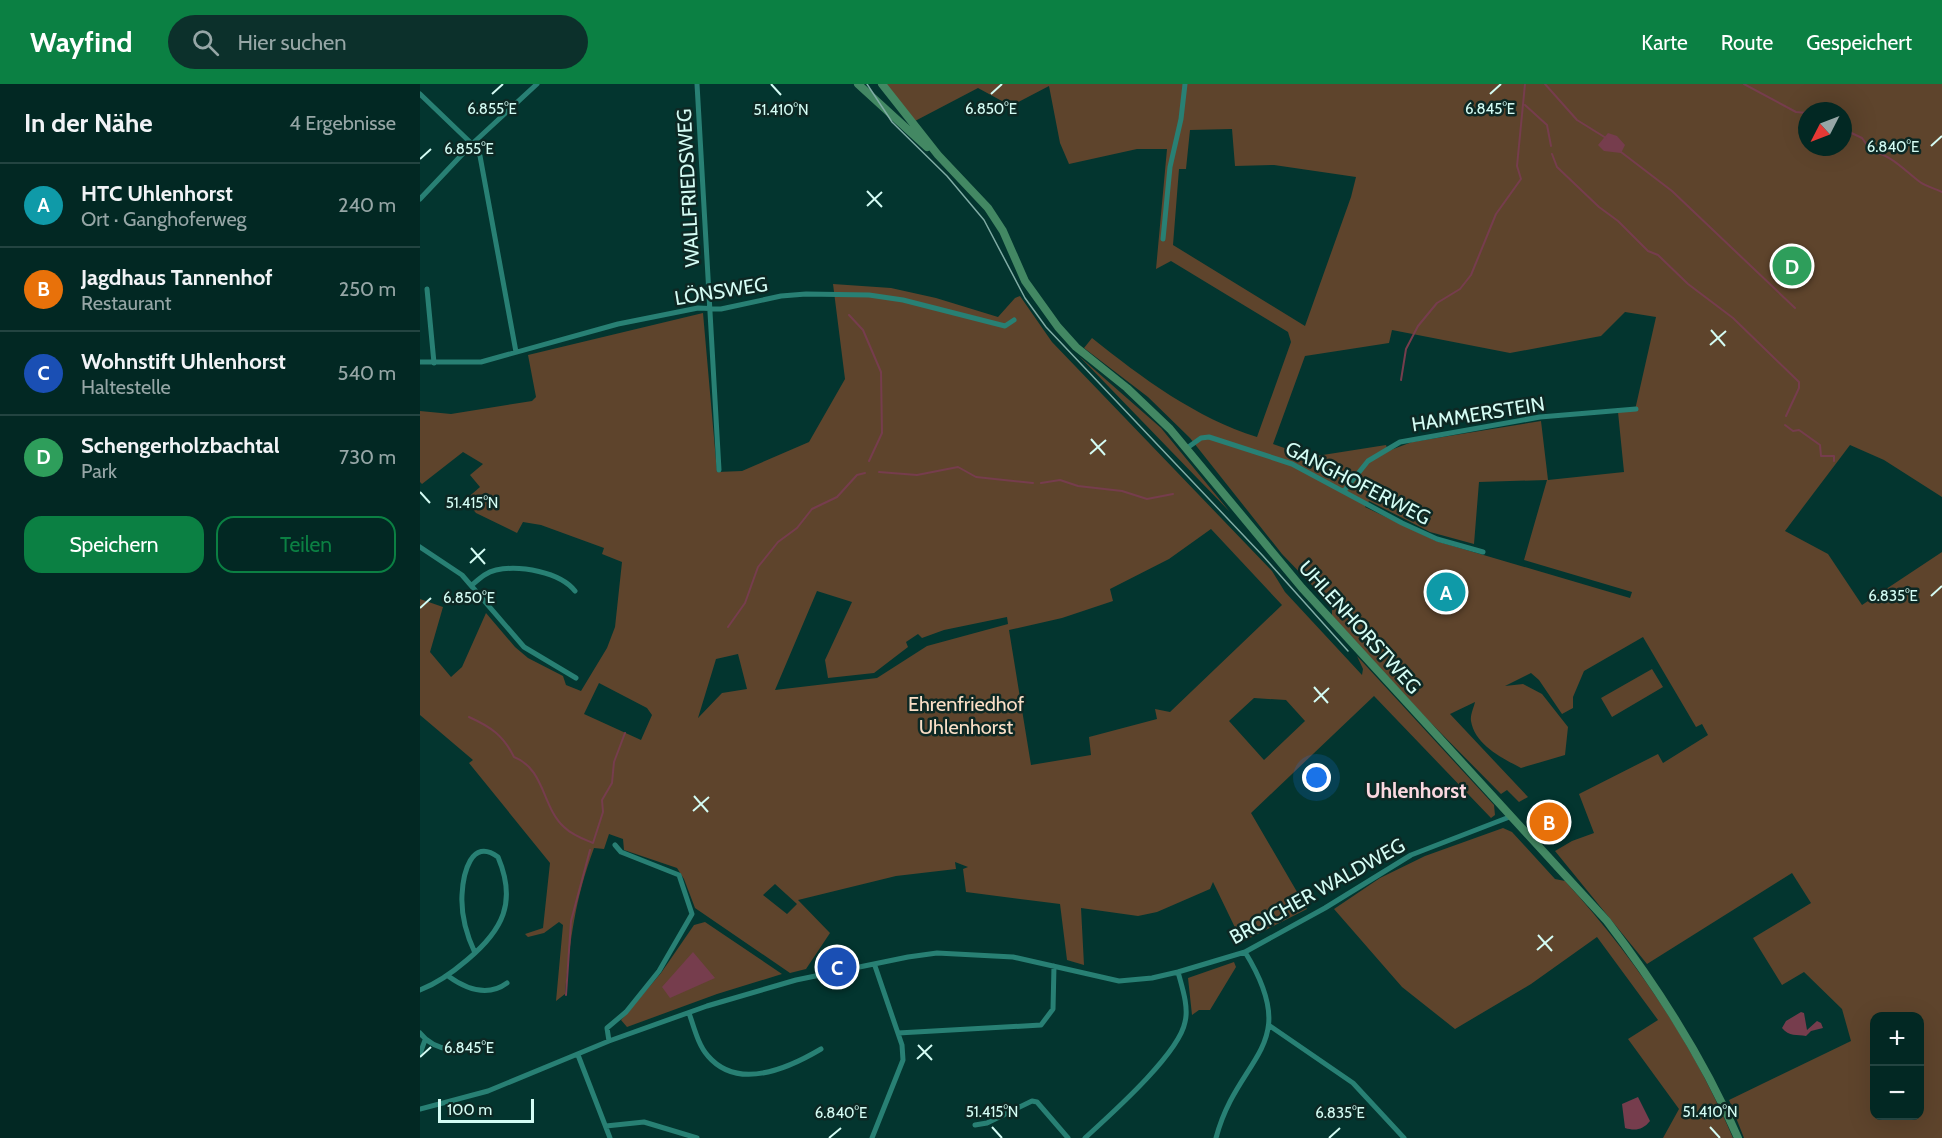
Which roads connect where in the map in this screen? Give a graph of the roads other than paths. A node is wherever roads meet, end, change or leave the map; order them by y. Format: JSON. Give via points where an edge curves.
{"nodes":[{"id":1,"x":537,"y":84,"type":"edge"},
{"id":2,"x":697,"y":84,"type":"edge"},
{"id":3,"x":858,"y":84,"type":"edge"},
{"id":4,"x":882,"y":84,"type":"edge"},
{"id":5,"x":1185,"y":84,"type":"edge"},
{"id":6,"x":420,"y":94,"type":"edge"},
{"id":7,"x":472,"y":144,"type":"junction"},
{"id":8,"x":938,"y":155,"type":"junction"},
{"id":9,"x":420,"y":199,"type":"edge"},
{"id":10,"x":1162,"y":239,"type":"dead end"},
{"id":11,"x":427,"y":289,"type":"dead end"},
{"id":12,"x":709,"y":308,"type":"junction"},
{"id":13,"x":1014,"y":320,"type":"dead end"},
{"id":14,"x":516,"y":352,"type":"junction"},
{"id":15,"x":420,"y":362,"type":"edge"},
{"id":16,"x":434,"y":363,"type":"junction"},
{"id":17,"x":1636,"y":409,"type":"dead end"},
{"id":18,"x":1186,"y":448,"type":"junction"},
{"id":19,"x":719,"y":470,"type":"dead end"},
{"id":20,"x":1344,"y":491,"type":"junction"},
{"id":21,"x":420,"y":546,"type":"edge"},
{"id":22,"x":1483,"y":552,"type":"dead end"},
{"id":23,"x":471,"y":585,"type":"junction"},
{"id":24,"x":575,"y":591,"type":"dead end"},
{"id":25,"x":576,"y":678,"type":"dead end"},
{"id":26,"x":1512,"y":816,"type":"junction"},
{"id":27,"x":615,"y":845,"type":"dead end"},
{"id":28,"x":1245,"y":952,"type":"junction"},
{"id":29,"x":475,"y":953,"type":"junction"},
{"id":30,"x":875,"y":966,"type":"junction"},
{"id":31,"x":1054,"y":966,"type":"junction"},
{"id":32,"x":1178,"y":972,"type":"junction"},
{"id":33,"x":448,"y":976,"type":"junction"},
{"id":34,"x":507,"y":982,"type":"dead end"},
{"id":35,"x":420,"y":990,"type":"edge"},
{"id":36,"x":689,"y":1013,"type":"junction"},
{"id":37,"x":1270,"y":1026,"type":"junction"},
{"id":38,"x":420,"y":1033,"type":"edge"},
{"id":39,"x":898,"y":1033,"type":"junction"},
{"id":40,"x":425,"y":1040,"type":"junction"},
{"id":41,"x":609,"y":1041,"type":"junction"},
{"id":42,"x":484,"y":1042,"type":"dead end"},
{"id":43,"x":820,"y":1049,"type":"dead end"},
{"id":44,"x":420,"y":1054,"type":"edge"},
{"id":45,"x":578,"y":1055,"type":"junction"},
{"id":46,"x":420,"y":1109,"type":"edge"},
{"id":47,"x":975,"y":1125,"type":"dead end"},
{"id":48,"x":606,"y":1126,"type":"junction"},
{"id":49,"x":610,"y":1138,"type":"edge"},
{"id":50,"x":697,"y":1138,"type":"edge"},
{"id":51,"x":872,"y":1138,"type":"edge"},
{"id":52,"x":1068,"y":1138,"type":"edge"},
{"id":53,"x":1085,"y":1138,"type":"edge"},
{"id":54,"x":1216,"y":1138,"type":"edge"},
{"id":55,"x":1404,"y":1138,"type":"edge"},
{"id":56,"x":1738,"y":1138,"type":"edge"}],
"edges":[{"from":1,"to":7,"type":"street"},
{"from":2,"to":12,"type":"street","name":"WALLFRIEDSWEG"},
{"from":3,"to":8,"type":"main road","name":"UHLENHORSTWEG"},
{"from":4,"to":8,"type":"main road","name":"UHLENHORSTWEG"},
{"from":5,"to":10,"type":"street"},
{"from":6,"to":7,"type":"street"},
{"from":7,"to":9,"type":"street"},
{"from":7,"to":14,"type":"street","via":[[480,156]]},
{"from":8,"to":18,"type":"main road","name":"UHLENHORSTWEG","via":[[995,218],[1025,280],[1058,327],[1076,347],[1144,403]]},
{"from":11,"to":16,"type":"street"},
{"from":12,"to":13,"type":"street","name":"LÖNSWEG","via":[[722,309],[781,296],[869,295],[963,313],[1005,326]]},
{"from":12,"to":14,"type":"street","name":"LÖNSWEG","via":[[618,324]]},
{"from":12,"to":19,"type":"street","name":"WALLFRIEDSWEG"},
{"from":14,"to":16,"type":"street","name":"LÖNSWEG","via":[[481,362]]},
{"from":15,"to":16,"type":"street","name":"LÖNSWEG"},
{"from":17,"to":20,"type":"street","name":"HAMMERSTEIN","via":[[1540,417],[1400,442],[1368,461]]},
{"from":18,"to":20,"type":"street","name":"GANGHOFERWEG","via":[[1209,437],[1282,460]]},
{"from":18,"to":26,"type":"main road","name":"UHLENHORSTWEG","via":[[1302,588]]},
{"from":20,"to":22,"type":"street","name":"GANGHOFERWEG","via":[[1437,539]]},
{"from":21,"to":23,"type":"street","via":[[449,564]]},
{"from":23,"to":24,"type":"street","via":[[495,570],[513,569],[550,576],[568,583]]},
{"from":23,"to":25,"type":"street","via":[[524,647]]},
{"from":26,"to":28,"type":"street","name":"BROICHER WALDWEG","via":[[1411,855]]},
{"from":26,"to":56,"type":"main road","name":"UHLENHORSTWEG","via":[[1607,921],[1651,978],[1702,1062]]},
{"from":27,"to":41,"type":"street","via":[[621,852],[679,875],[692,915],[659,971],[626,1012],[607,1028]]},
{"from":28,"to":32,"type":"street","name":"BROICHER WALDWEG"},
{"from":28,"to":37,"type":"street","via":[[1262,979]]},
{"from":29,"to":29,"type":"street","via":[[495,935],[505,908],[501,864],[498,857],[485,850],[469,860],[462,895]]},
{"from":29,"to":33,"type":"street"},
{"from":30,"to":31,"type":"street","name":"BROICHER WALDWEG","via":[[908,957],[966,954],[1013,957]]},
{"from":30,"to":36,"type":"street","name":"BROICHER WALDWEG","via":[[789,981]]},
{"from":30,"to":39,"type":"street"},
{"from":31,"to":32,"type":"street","name":"BROICHER WALDWEG","via":[[1119,981]]},
{"from":31,"to":39,"type":"street","via":[[1053,1009],[1041,1025]]},
{"from":32,"to":53,"type":"street","via":[[1186,1014],[1182,1032],[1142,1082]]},
{"from":33,"to":34,"type":"street","via":[[468,988],[484,990],[499,989]]},
{"from":33,"to":35,"type":"street"},
{"from":36,"to":41,"type":"street","name":"BROICHER WALDWEG"},
{"from":36,"to":43,"type":"street","via":[[708,1056],[743,1074],[760,1074],[800,1061]]},
{"from":37,"to":54,"type":"street"},
{"from":37,"to":55,"type":"street","via":[[1353,1083]]},
{"from":38,"to":40,"type":"street"},
{"from":39,"to":51,"type":"street","via":[[903,1060]]},
{"from":40,"to":42,"type":"street","via":[[459,1050],[476,1049]]},
{"from":40,"to":44,"type":"street"},
{"from":41,"to":45,"type":"street","name":"BROICHER WALDWEG"},
{"from":45,"to":46,"type":"street","name":"BROICHER WALDWEG","via":[[488,1091]]},
{"from":45,"to":48,"type":"street"},
{"from":47,"to":52,"type":"street","via":[[1032,1101]]},
{"from":48,"to":49,"type":"street"},
{"from":48,"to":50,"type":"street","via":[[644,1122]]}]}
